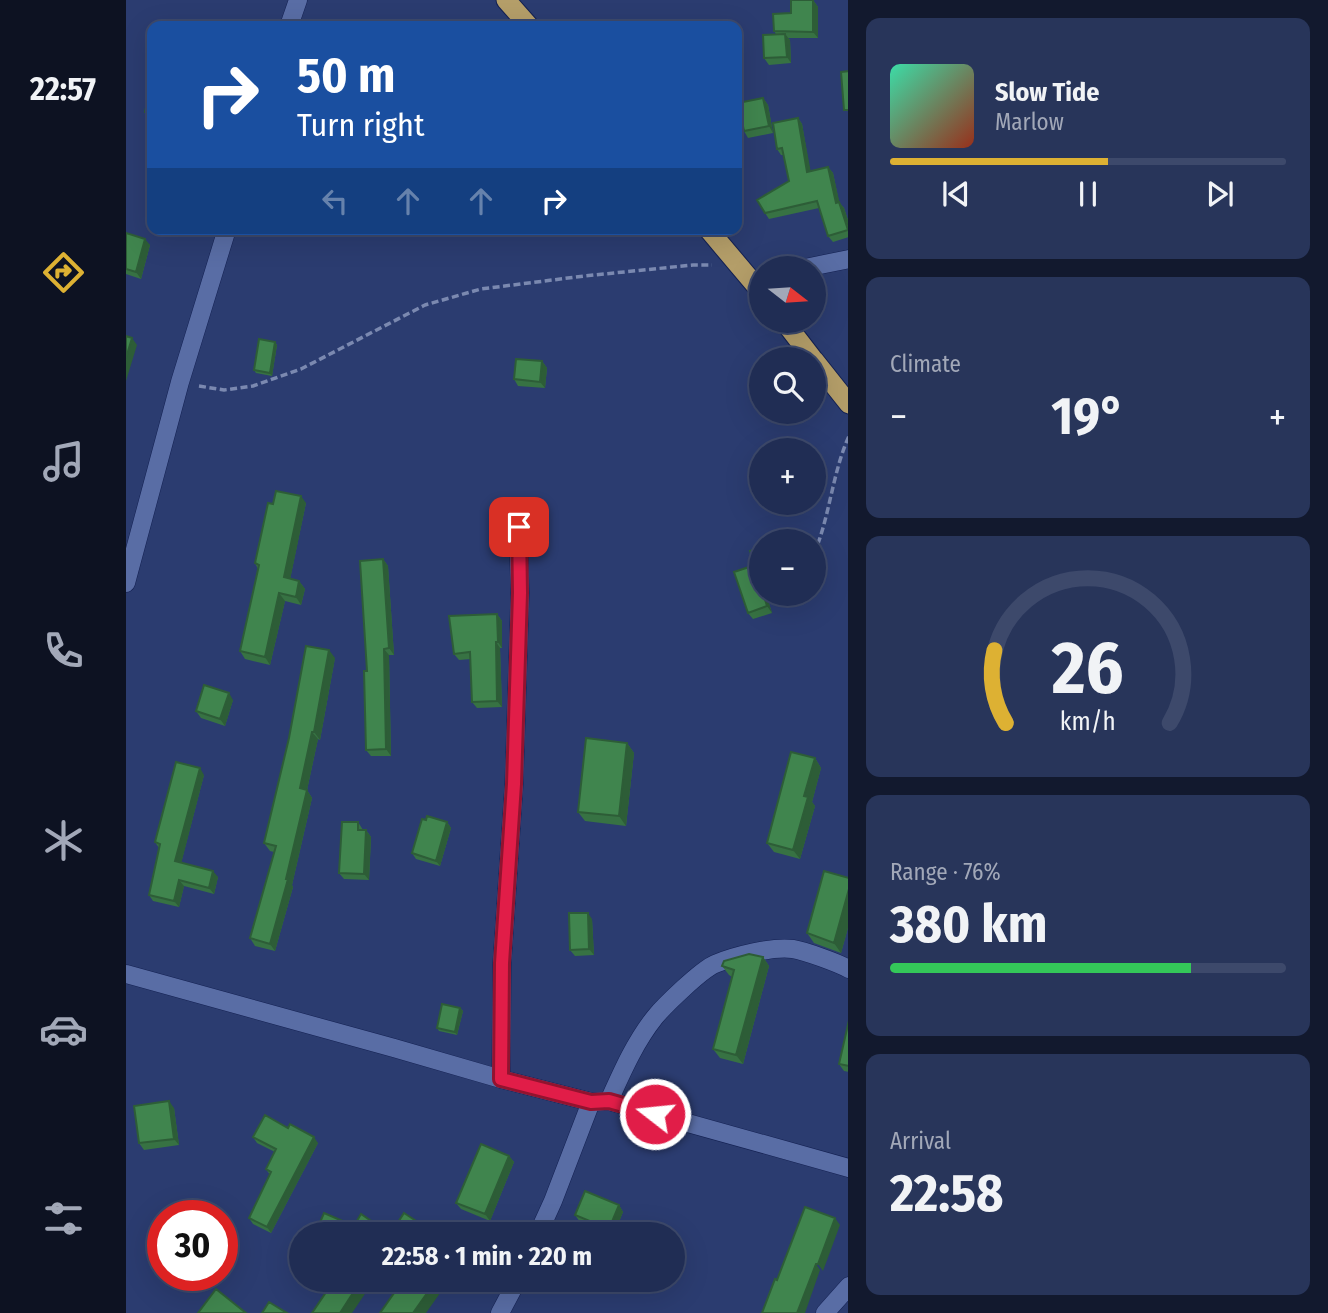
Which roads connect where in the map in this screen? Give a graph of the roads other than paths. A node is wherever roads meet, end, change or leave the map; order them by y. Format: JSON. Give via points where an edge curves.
{"nodes":[{"id":1,"x":298,"y":0,"type":"edge"},
{"id":2,"x":506,"y":0,"type":"edge"},
{"id":3,"x":291,"y":21,"type":"edge"},
{"id":4,"x":525,"y":21,"type":"edge"},
{"id":5,"x":225,"y":235,"type":"edge"},
{"id":6,"x":713,"y":235,"type":"edge"},
{"id":7,"x":848,"y":259,"type":"edge"},
{"id":8,"x":826,"y":264,"type":"edge"},
{"id":9,"x":749,"y":277,"type":"edge"},
{"id":10,"x":793,"y":333,"type":"edge"},
{"id":11,"x":804,"y":347,"type":"edge"},
{"id":12,"x":826,"y":375,"type":"edge"},
{"id":13,"x":848,"y":403,"type":"edge"},
{"id":14,"x":519,"y":527,"type":"dead end"},
{"id":15,"x":126,"y":583,"type":"edge"},
{"id":16,"x":848,"y":968,"type":"edge"},
{"id":17,"x":126,"y":974,"type":"edge"},
{"id":18,"x":501,"y":1079,"type":"junction"},
{"id":19,"x":600,"y":1102,"type":"junction"},
{"id":20,"x":848,"y":1168,"type":"edge"},
{"id":21,"x":543,"y":1222,"type":"edge"},
{"id":22,"x":848,"y":1287,"type":"edge"},
{"id":23,"x":511,"y":1292,"type":"edge"},
{"id":24,"x":500,"y":1313,"type":"edge"},
{"id":25,"x":825,"y":1313,"type":"edge"}],
"edges":[{"from":1,"to":3,"type":"street"},
{"from":2,"to":4,"type":"highway"},
{"from":5,"to":15,"type":"street"},
{"from":6,"to":9,"type":"highway"},
{"from":7,"to":8,"type":"street"},
{"from":10,"to":11,"type":"highway"},
{"from":12,"to":13,"type":"highway"},
{"from":14,"to":18,"type":"street"},
{"from":16,"to":19,"type":"street","via":[[793,949],[761,951],[713,964],[655,1016]]},
{"from":17,"to":18,"type":"street"},
{"from":18,"to":19,"type":"street"},
{"from":19,"to":20,"type":"street"},
{"from":19,"to":21,"type":"street"},
{"from":22,"to":25,"type":"street"},
{"from":23,"to":24,"type":"street"}]}
